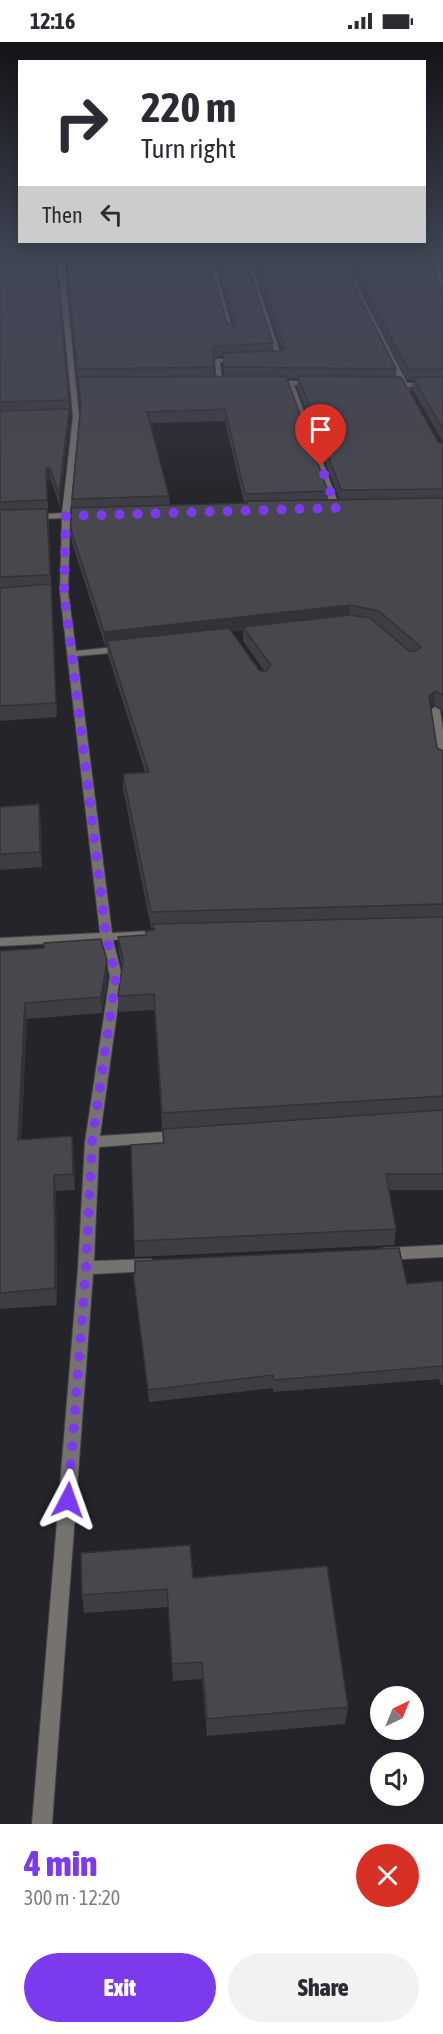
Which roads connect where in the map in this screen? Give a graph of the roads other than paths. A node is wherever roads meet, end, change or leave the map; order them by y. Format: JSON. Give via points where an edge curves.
{"nodes":[{"id":1,"x":67,"y":341,"type":"edge"},
{"id":2,"x":274,"y":341,"type":"edge"},
{"id":3,"x":382,"y":341,"type":"edge"},
{"id":4,"x":249,"y":359,"type":"edge"},
{"id":5,"x":259,"y":359,"type":"edge"},
{"id":6,"x":208,"y":382,"type":"edge"},
{"id":7,"x":219,"y":382,"type":"junction"},
{"id":8,"x":231,"y":382,"type":"edge"},
{"id":9,"x":266,"y":382,"type":"edge"},
{"id":10,"x":290,"y":383,"type":"junction"},
{"id":11,"x":72,"y":384,"type":"junction"},
{"id":12,"x":84,"y":384,"type":"edge"},
{"id":13,"x":324,"y":384,"type":"edge"},
{"id":14,"x":381,"y":384,"type":"edge"},
{"id":15,"x":443,"y":384,"type":"edge"},
{"id":16,"x":404,"y":385,"type":"junction"},
{"id":17,"x":410,"y":394,"type":"edge"},
{"id":18,"x":65,"y":416,"type":"edge"},
{"id":19,"x":76,"y":416,"type":"junction"},
{"id":20,"x":348,"y":507,"type":"edge"},
{"id":21,"x":326,"y":508,"type":"edge"},
{"id":22,"x":336,"y":508,"type":"junction"},
{"id":23,"x":78,"y":515,"type":"edge"},
{"id":24,"x":66,"y":516,"type":"junction"},
{"id":25,"x":0,"y":519,"type":"edge"},
{"id":26,"x":130,"y":648,"type":"edge"},
{"id":27,"x":74,"y":654,"type":"junction"},
{"id":28,"x":435,"y":710,"type":"dead end"},
{"id":29,"x":443,"y":763,"type":"edge"},
{"id":30,"x":176,"y":933,"type":"edge"},
{"id":31,"x":106,"y":935,"type":"junction"},
{"id":32,"x":0,"y":942,"type":"edge"},
{"id":33,"x":197,"y":1135,"type":"edge"},
{"id":34,"x":92,"y":1142,"type":"junction"},
{"id":35,"x":443,"y":1251,"type":"edge"},
{"id":36,"x":372,"y":1255,"type":"edge"},
{"id":37,"x":170,"y":1264,"type":"edge"},
{"id":38,"x":86,"y":1268,"type":"junction"},
{"id":39,"x":42,"y":1824,"type":"edge"}],
"edges":[{"from":1,"to":11,"type":"street"},
{"from":2,"to":5,"type":"street","via":[[280,358]]},
{"from":3,"to":16,"type":"street"},
{"from":4,"to":7,"type":"street","via":[[217,360]]},
{"from":6,"to":7,"type":"street"},
{"from":7,"to":8,"type":"street"},
{"from":9,"to":10,"type":"street"},
{"from":10,"to":13,"type":"street"},
{"from":10,"to":22,"type":"street"},
{"from":11,"to":12,"type":"street"},
{"from":11,"to":19,"type":"street"},
{"from":14,"to":16,"type":"street"},
{"from":15,"to":16,"type":"street"},
{"from":16,"to":17,"type":"street"},
{"from":18,"to":19,"type":"street"},
{"from":19,"to":24,"type":"street"},
{"from":20,"to":22,"type":"street"},
{"from":21,"to":22,"type":"street"},
{"from":23,"to":24,"type":"street"},
{"from":24,"to":25,"type":"street"},
{"from":24,"to":27,"type":"street","via":[[59,593]]},
{"from":26,"to":27,"type":"street"},
{"from":27,"to":31,"type":"street"},
{"from":28,"to":29,"type":"street"},
{"from":30,"to":31,"type":"street"},
{"from":31,"to":32,"type":"street"},
{"from":31,"to":34,"type":"street","via":[[116,976]]},
{"from":33,"to":34,"type":"street"},
{"from":34,"to":38,"type":"street"},
{"from":35,"to":36,"type":"street"},
{"from":37,"to":38,"type":"street"},
{"from":38,"to":39,"type":"street"}]}
